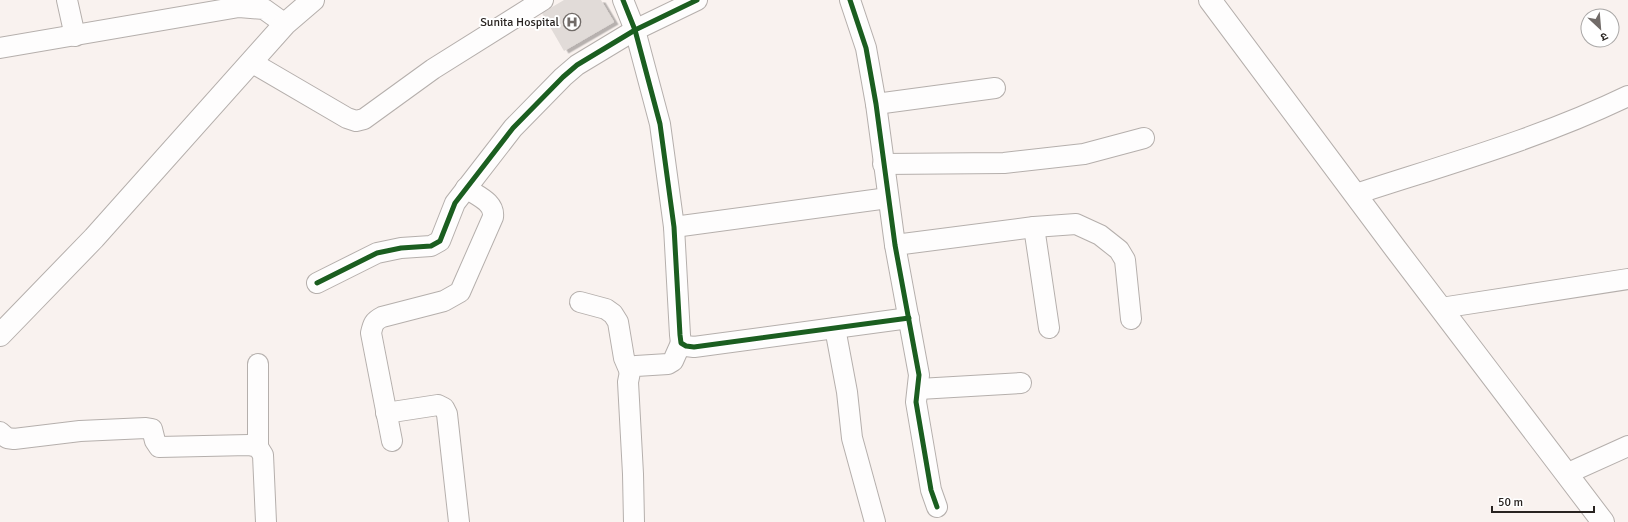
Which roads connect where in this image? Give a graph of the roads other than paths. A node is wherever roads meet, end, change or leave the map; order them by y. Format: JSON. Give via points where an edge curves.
{"nodes":[{"id":1,"x":67,"y":0,"type":"edge"},
{"id":2,"x":313,"y":0,"type":"edge"},
{"id":3,"x":543,"y":0,"type":"edge"},
{"id":4,"x":623,"y":0,"type":"edge"},
{"id":5,"x":697,"y":0,"type":"edge"},
{"id":6,"x":850,"y":0,"type":"edge"},
{"id":7,"x":1210,"y":0,"type":"edge"},
{"id":8,"x":285,"y":24,"type":"junction"},
{"id":9,"x":635,"y":30,"type":"junction"},
{"id":10,"x":75,"y":36,"type":"junction"},
{"id":11,"x":0,"y":48,"type":"edge"},
{"id":12,"x":251,"y":62,"type":"junction"},
{"id":13,"x":995,"y":88,"type":"dead end"},
{"id":14,"x":1628,"y":96,"type":"edge"},
{"id":15,"x":876,"y":104,"type":"junction"},
{"id":16,"x":1144,"y":138,"type":"dead end"},
{"id":17,"x":883,"y":164,"type":"junction"},
{"id":18,"x":466,"y":188,"type":"junction"},
{"id":19,"x":1356,"y":194,"type":"junction"},
{"id":20,"x":888,"y":198,"type":"junction"},
{"id":21,"x":674,"y":227,"type":"junction"},
{"id":22,"x":1034,"y":227,"type":"junction"},
{"id":23,"x":895,"y":245,"type":"junction"},
{"id":24,"x":1628,"y":279,"type":"edge"},
{"id":25,"x":317,"y":283,"type":"dead end"},
{"id":26,"x":580,"y":302,"type":"dead end"},
{"id":27,"x":1441,"y":308,"type":"junction"},
{"id":28,"x":909,"y":318,"type":"junction"},
{"id":29,"x":1131,"y":319,"type":"dead end"},
{"id":30,"x":835,"y":328,"type":"junction"},
{"id":31,"x":1049,"y":328,"type":"dead end"},
{"id":32,"x":0,"y":335,"type":"edge"},
{"id":33,"x":681,"y":343,"type":"junction"},
{"id":34,"x":258,"y":364,"type":"dead end"},
{"id":35,"x":630,"y":372,"type":"junction"},
{"id":36,"x":1021,"y":383,"type":"dead end"},
{"id":37,"x":919,"y":389,"type":"junction"},
{"id":38,"x":386,"y":413,"type":"junction"},
{"id":39,"x":0,"y":432,"type":"edge"},
{"id":40,"x":392,"y":441,"type":"dead end"},
{"id":41,"x":1628,"y":446,"type":"edge"},
{"id":42,"x":258,"y":447,"type":"junction"},
{"id":43,"x":1566,"y":474,"type":"junction"},
{"id":44,"x":937,"y":507,"type":"dead end"},
{"id":45,"x":266,"y":522,"type":"edge"},
{"id":46,"x":459,"y":522,"type":"edge"},
{"id":47,"x":634,"y":522,"type":"edge"},
{"id":48,"x":875,"y":522,"type":"edge"},
{"id":49,"x":1603,"y":522,"type":"edge"}],
"edges":[{"from":1,"to":10,"type":"street"},
{"from":2,"to":8,"type":"highway"},
{"from":3,"to":12,"type":"street","via":[[433,69],[364,119],[356,121]]},
{"from":4,"to":9,"type":"street"},
{"from":5,"to":9,"type":"street"},
{"from":6,"to":15,"type":"street","via":[[864,39]]},
{"from":7,"to":19,"type":"highway"},
{"from":8,"to":10,"type":"street","via":[[264,9],[239,7]]},
{"from":8,"to":12,"type":"highway"},
{"from":9,"to":18,"type":"street","via":[[563,76],[512,128]]},
{"from":9,"to":21,"type":"street","via":[[660,124]]},
{"from":10,"to":11,"type":"street"},
{"from":12,"to":32,"type":"highway","via":[[94,238]]},
{"from":13,"to":15,"type":"street"},
{"from":14,"to":19,"type":"street","via":[[1600,110],[1521,140]]},
{"from":15,"to":17,"type":"street"},
{"from":16,"to":17,"type":"street","via":[[1084,154],[1004,163]]},
{"from":17,"to":20,"type":"street"},
{"from":18,"to":25,"type":"street","via":[[455,202],[437,244],[377,253]]},
{"from":18,"to":38,"type":"street","via":[[491,204],[494,210],[460,292],[444,302],[382,317],[373,324],[371,333]]},
{"from":19,"to":27,"type":"highway"},
{"from":20,"to":21,"type":"street"},
{"from":20,"to":23,"type":"street"},
{"from":21,"to":33,"type":"street"},
{"from":22,"to":23,"type":"street"},
{"from":22,"to":29,"type":"street","via":[[1076,224],[1100,235],[1119,250],[1125,260]]},
{"from":22,"to":31,"type":"street"},
{"from":23,"to":28,"type":"street"},
{"from":24,"to":27,"type":"street"},
{"from":26,"to":35,"type":"street","via":[[606,309],[613,314],[618,322],[624,358]]},
{"from":27,"to":43,"type":"highway"},
{"from":28,"to":30,"type":"street"},
{"from":28,"to":37,"type":"street"},
{"from":30,"to":33,"type":"street","via":[[694,347]]},
{"from":30,"to":48,"type":"street","via":[[852,438]]},
{"from":33,"to":35,"type":"street","via":[[673,361],[668,364],[636,366],[632,367]]},
{"from":34,"to":42,"type":"street"},
{"from":35,"to":47,"type":"street","via":[[628,382]]},
{"from":36,"to":37,"type":"street"},
{"from":37,"to":44,"type":"street","via":[[916,402],[931,490]]},
{"from":38,"to":40,"type":"street"},
{"from":38,"to":46,"type":"street","via":[[438,405],[444,408],[447,414]]},
{"from":39,"to":42,"type":"street","via":[[7,438],[14,439],[80,431],[146,428],[152,429],[160,447]]},
{"from":41,"to":43,"type":"street"},
{"from":42,"to":45,"type":"street","via":[[263,455]]},
{"from":43,"to":49,"type":"highway"}]}
